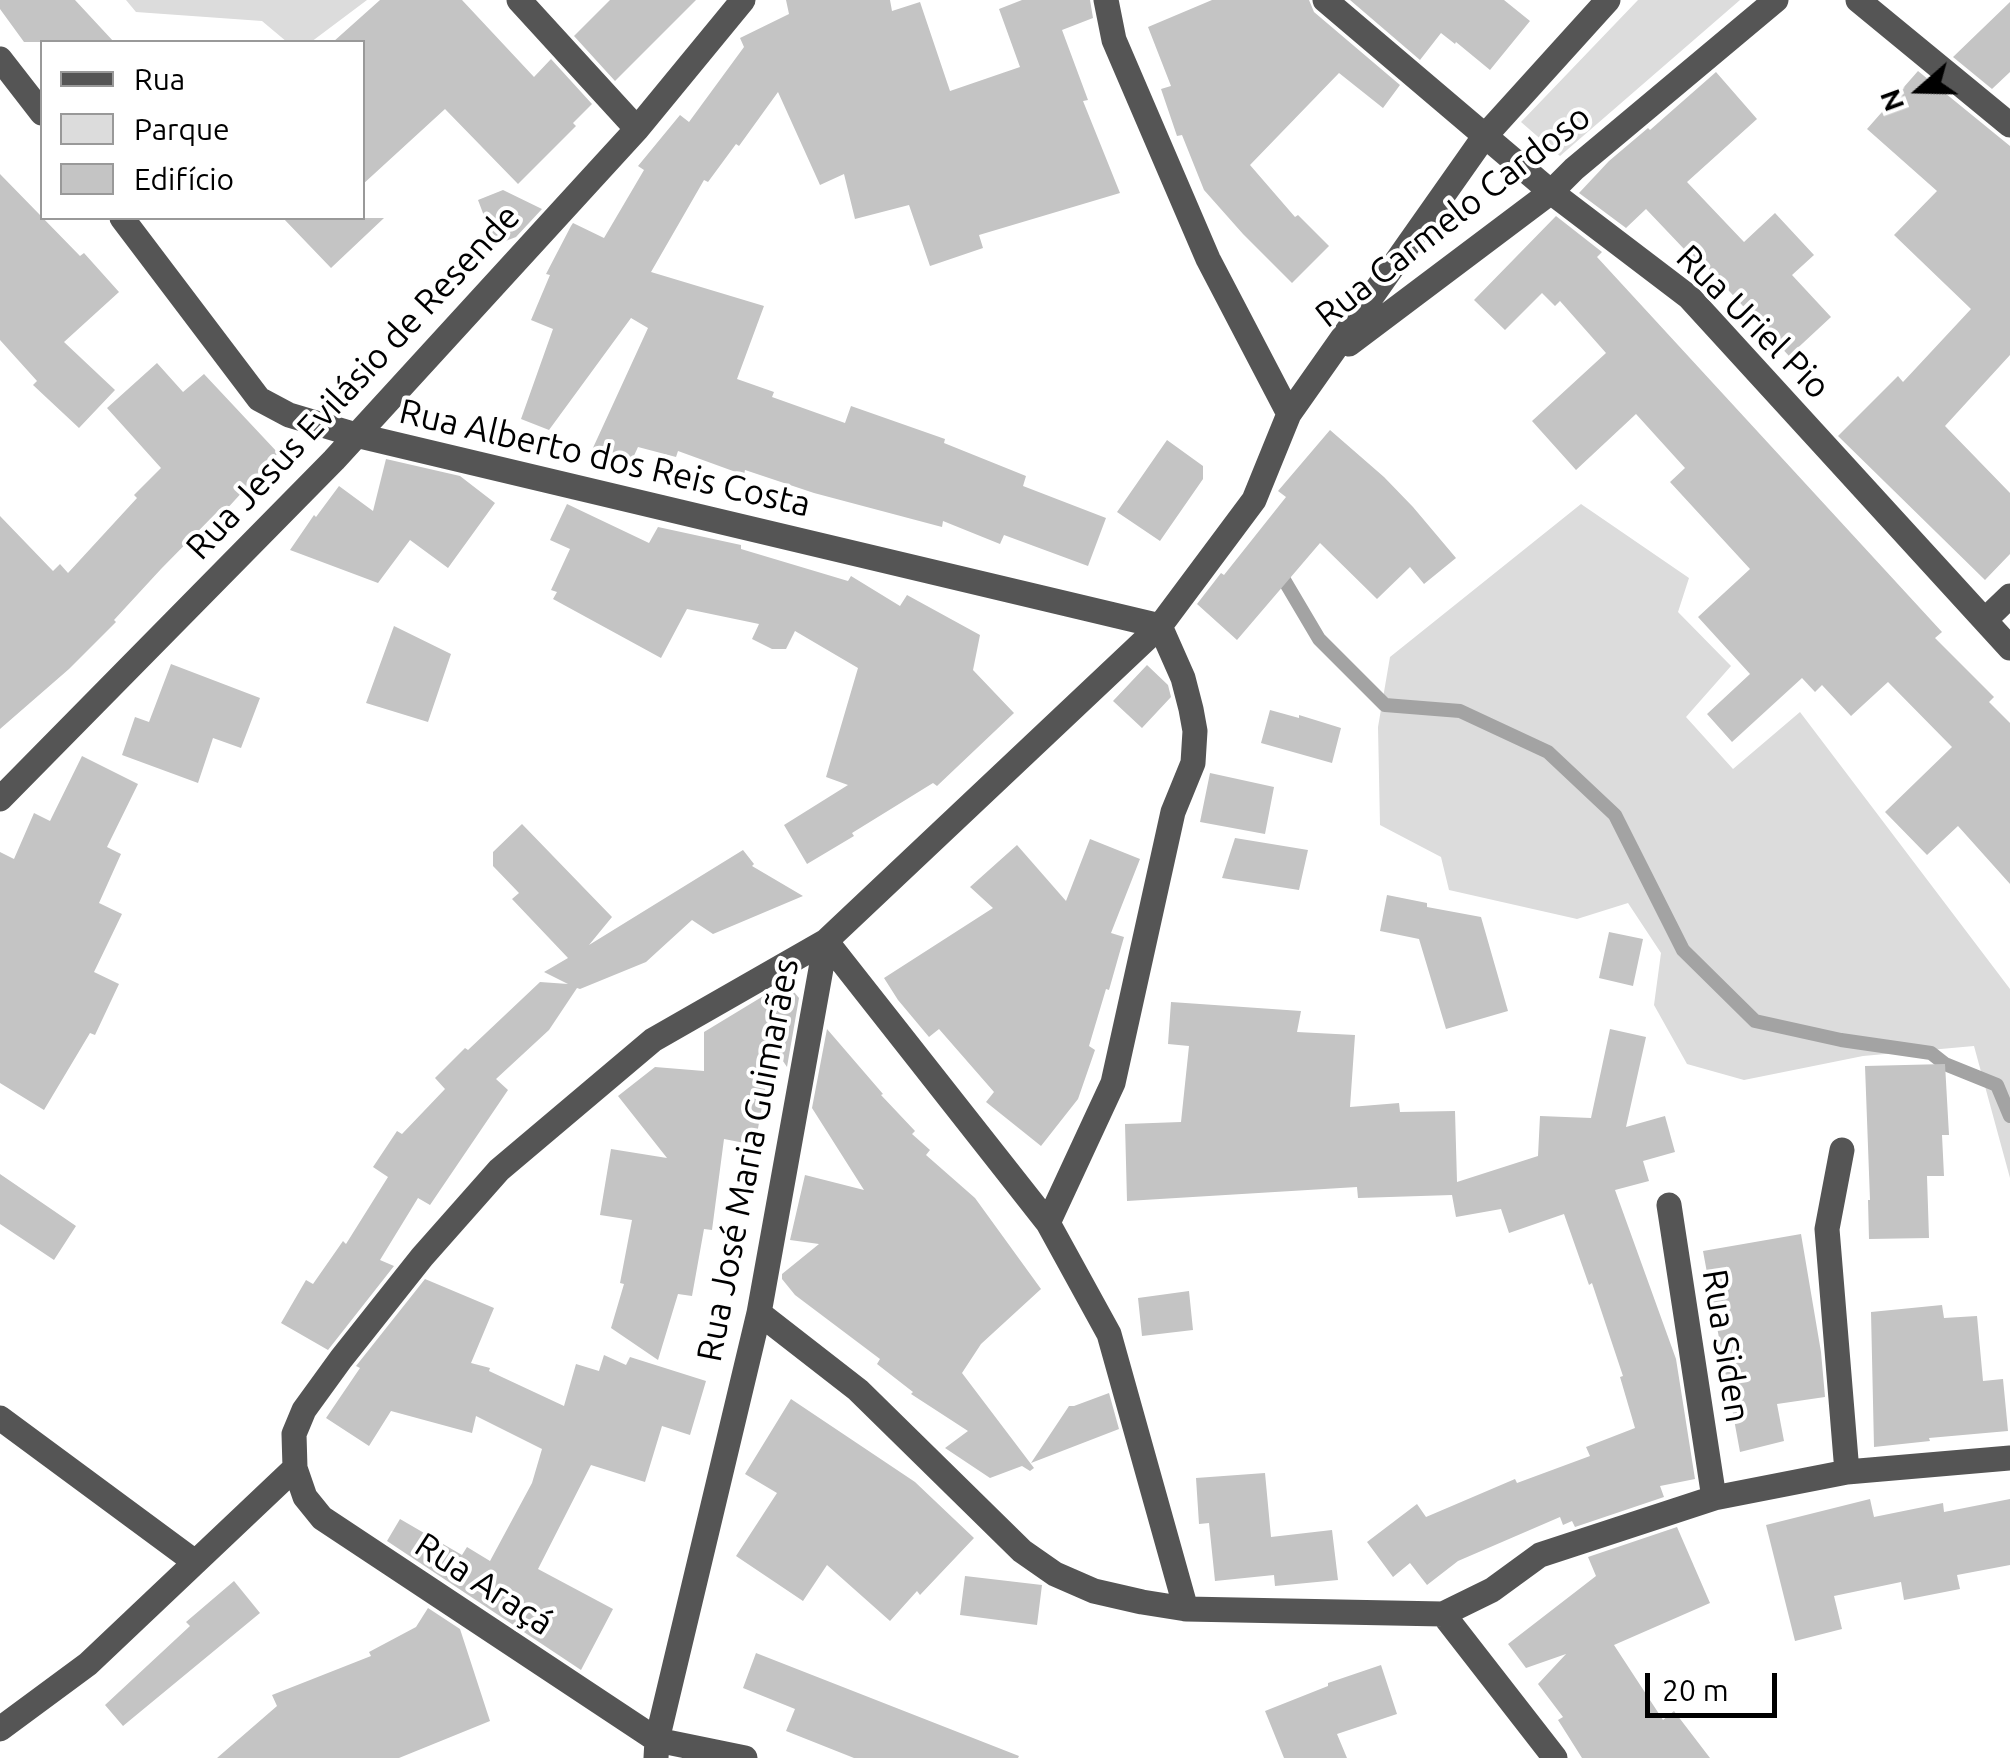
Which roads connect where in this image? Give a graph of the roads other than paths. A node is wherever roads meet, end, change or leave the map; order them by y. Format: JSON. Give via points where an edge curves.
{"nodes":[{"id":1,"x":519,"y":0,"type":"edge"},
{"id":2,"x":743,"y":0,"type":"edge"},
{"id":3,"x":1106,"y":0,"type":"edge"},
{"id":4,"x":1325,"y":0,"type":"edge"},
{"id":5,"x":1608,"y":0,"type":"edge"},
{"id":6,"x":1776,"y":0,"type":"edge"},
{"id":7,"x":1858,"y":0,"type":"edge"},
{"id":8,"x":0,"y":60,"type":"edge"},
{"id":9,"x":40,"y":110,"type":"edge"},
{"id":10,"x":2010,"y":125,"type":"edge"},
{"id":11,"x":636,"y":130,"type":"junction"},
{"id":12,"x":1484,"y":137,"type":"junction"},
{"id":13,"x":1552,"y":192,"type":"junction"},
{"id":14,"x":124,"y":220,"type":"edge"},
{"id":15,"x":1328,"y":359,"type":"junction"},
{"id":16,"x":1289,"y":414,"type":"junction"},
{"id":17,"x":356,"y":435,"type":"junction"},
{"id":18,"x":2010,"y":596,"type":"edge"},
{"id":19,"x":1985,"y":620,"type":"junction"},
{"id":20,"x":1160,"y":626,"type":"junction"},
{"id":21,"x":2010,"y":648,"type":"edge"},
{"id":22,"x":0,"y":799,"type":"edge"},
{"id":23,"x":826,"y":940,"type":"junction"},
{"id":24,"x":1842,"y":1150,"type":"dead end"},
{"id":25,"x":1669,"y":1204,"type":"dead end"},
{"id":26,"x":1048,"y":1223,"type":"junction"},
{"id":27,"x":759,"y":1312,"type":"junction"},
{"id":28,"x":0,"y":1418,"type":"edge"},
{"id":29,"x":2010,"y":1458,"type":"edge"},
{"id":30,"x":295,"y":1468,"type":"junction"},
{"id":31,"x":1847,"y":1472,"type":"junction"},
{"id":32,"x":1714,"y":1498,"type":"junction"},
{"id":33,"x":195,"y":1562,"type":"junction"},
{"id":34,"x":1186,"y":1609,"type":"junction"},
{"id":35,"x":1444,"y":1614,"type":"junction"},
{"id":36,"x":0,"y":1729,"type":"edge"},
{"id":37,"x":657,"y":1752,"type":"edge"},
{"id":38,"x":745,"y":1758,"type":"edge"},
{"id":39,"x":1555,"y":1758,"type":"edge"}],
"edges":[{"from":1,"to":11,"type":"street"},
{"from":2,"to":11,"type":"street","name":"Rua Jesus Evilásio de Resende"},
{"from":3,"to":16,"type":"street","via":[[1114,40],[1208,259]]},
{"from":4,"to":12,"type":"street","name":"Rua Uriel Pio"},
{"from":5,"to":12,"type":"street","name":"Rua Carmelo Cardoso"},
{"from":6,"to":13,"type":"street","name":"Rua Carmelo Cardoso"},
{"from":7,"to":10,"type":"street"},
{"from":8,"to":9,"type":"street"},
{"from":11,"to":17,"type":"street","name":"Rua Jesus Evilásio de Resende"},
{"from":12,"to":13,"type":"street","name":"Rua Uriel Pio"},
{"from":12,"to":15,"type":"street","name":"Rua Carmelo Cardoso"},
{"from":13,"to":15,"type":"street","name":"Rua Carmelo Cardoso"},
{"from":13,"to":19,"type":"street","name":"Rua Uriel Pio","via":[[1690,297]]},
{"from":14,"to":17,"type":"street","name":"Rua Alberto dos Reis Costa","via":[[258,399]]},
{"from":15,"to":16,"type":"street","name":"Rua José Maria Guimarães"},
{"from":16,"to":20,"type":"street","name":"Rua José Maria Guimarães","via":[[1254,500]]},
{"from":17,"to":20,"type":"street","name":"Rua Alberto dos Reis Costa"},
{"from":17,"to":22,"type":"street","name":"Rua Jesus Evilásio de Resende"},
{"from":18,"to":19,"type":"street"},
{"from":19,"to":21,"type":"street","name":"Rua Uriel Pio"},
{"from":20,"to":23,"type":"street","name":"Rua José Maria Guimarães"},
{"from":20,"to":26,"type":"street","via":[[1192,708],[1192,763],[1173,812],[1113,1083]]},
{"from":23,"to":26,"type":"street"},
{"from":23,"to":27,"type":"street","name":"Rua José Maria Guimarães"},
{"from":23,"to":30,"type":"street","via":[[653,1040],[499,1170],[304,1410],[294,1434]]},
{"from":24,"to":31,"type":"street","via":[[1826,1229]]},
{"from":25,"to":32,"type":"street","name":"Rua Siden"},
{"from":26,"to":34,"type":"street","via":[[1109,1334]]},
{"from":27,"to":34,"type":"street","via":[[858,1390],[1022,1552],[1094,1590]]},
{"from":27,"to":37,"type":"street","name":"Rua José Maria Guimarães"},
{"from":28,"to":33,"type":"street"},
{"from":29,"to":31,"type":"street"},
{"from":30,"to":33,"type":"street"},
{"from":30,"to":37,"type":"street","name":"Rua Araçá","via":[[322,1518]]},
{"from":31,"to":32,"type":"street"},
{"from":32,"to":35,"type":"street","via":[[1540,1556]]},
{"from":33,"to":36,"type":"street","via":[[88,1664]]},
{"from":34,"to":35,"type":"street"},
{"from":35,"to":39,"type":"street"},
{"from":37,"to":38,"type":"street"}]}
